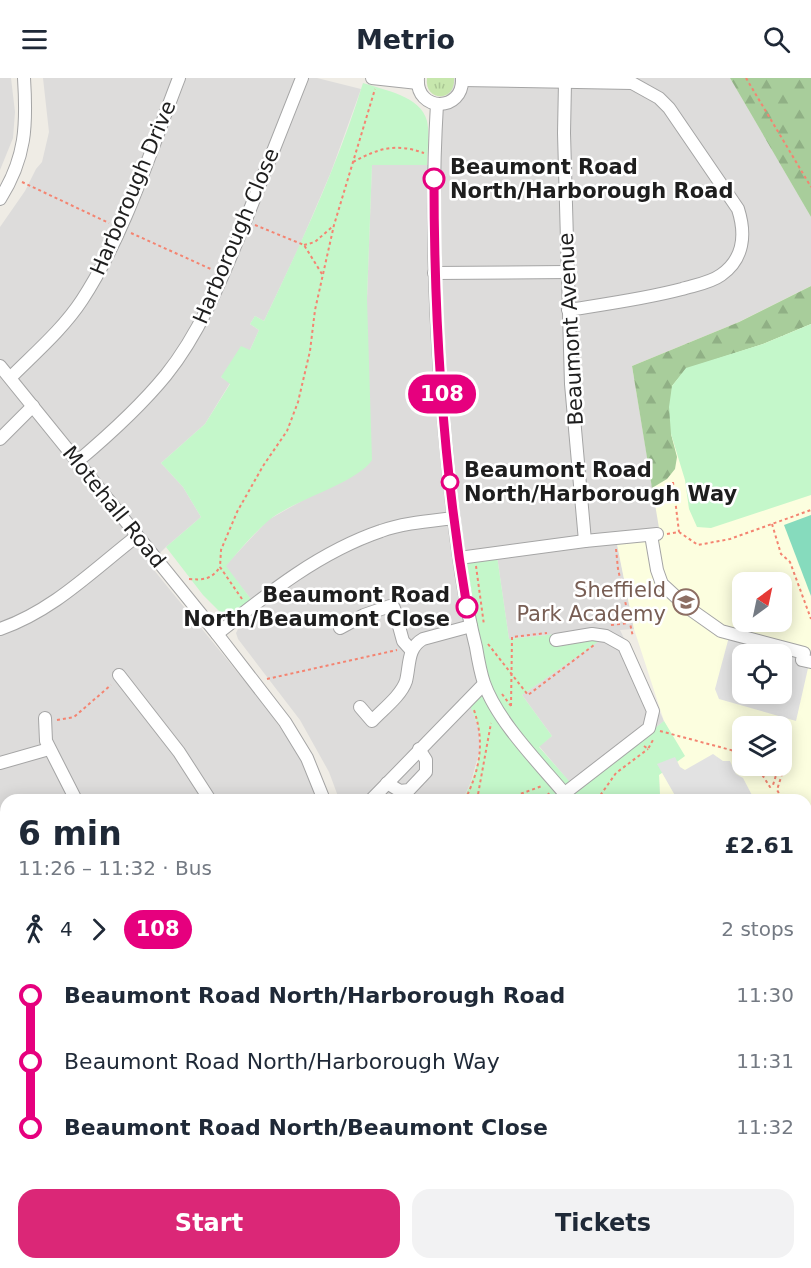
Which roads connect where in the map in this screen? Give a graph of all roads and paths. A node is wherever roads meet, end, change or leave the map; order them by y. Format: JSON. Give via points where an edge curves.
{"nodes":[{"id":1,"x":24,"y":78,"type":"edge"},
{"id":2,"x":179,"y":78,"type":"edge"},
{"id":3,"x":302,"y":78,"type":"edge"},
{"id":4,"x":746,"y":78,"type":"edge"},
{"id":5,"x":376,"y":79,"type":"edge"},
{"id":6,"x":462,"y":79,"type":"edge"},
{"id":7,"x":418,"y":80,"type":"edge"},
{"id":8,"x":542,"y":80,"type":"edge"},
{"id":9,"x":632,"y":80,"type":"edge"},
{"id":10,"x":566,"y":82,"type":"junction"},
{"id":11,"x":437,"y":104,"type":"junction"},
{"id":12,"x":434,"y":156,"type":"junction"},
{"id":13,"x":353,"y":162,"type":"junction"},
{"id":14,"x":5,"y":181,"type":"edge"},
{"id":15,"x":811,"y":187,"type":"edge"},
{"id":16,"x":0,"y":199,"type":"edge"},
{"id":17,"x":245,"y":222,"type":"junction"},
{"id":18,"x":334,"y":225,"type":"junction"},
{"id":19,"x":304,"y":245,"type":"junction"},
{"id":20,"x":568,"y":272,"type":"junction"},
{"id":21,"x":434,"y":273,"type":"junction"},
{"id":22,"x":322,"y":274,"type":"junction"},
{"id":23,"x":568,"y":310,"type":"junction"},
{"id":24,"x":0,"y":366,"type":"edge"},
{"id":25,"x":11,"y":377,"type":"junction"},
{"id":26,"x":33,"y":405,"type":"junction"},
{"id":27,"x":0,"y":439,"type":"edge"},
{"id":28,"x":78,"y":460,"type":"junction"},
{"id":29,"x":673,"y":482,"type":"dead end"},
{"id":30,"x":811,"y":510,"type":"edge"},
{"id":31,"x":454,"y":518,"type":"junction"},
{"id":32,"x":772,"y":524,"type":"junction"},
{"id":33,"x":679,"y":532,"type":"junction"},
{"id":34,"x":654,"y":535,"type":"junction"},
{"id":35,"x":137,"y":536,"type":"junction"},
{"id":36,"x":615,"y":538,"type":"junction"},
{"id":37,"x":585,"y":541,"type":"junction"},
{"id":38,"x":459,"y":558,"type":"junction"},
{"id":39,"x":476,"y":563,"type":"dead end"},
{"id":40,"x":220,"y":567,"type":"junction"},
{"id":41,"x":171,"y":578,"type":"junction"},
{"id":42,"x":249,"y":609,"type":"junction"},
{"id":43,"x":811,"y":618,"type":"edge"},
{"id":44,"x":471,"y":627,"type":"junction"},
{"id":45,"x":340,"y":628,"type":"dead end"},
{"id":46,"x":0,"y":629,"type":"edge"},
{"id":47,"x":485,"y":631,"type":"dead end"},
{"id":48,"x":217,"y":634,"type":"junction"},
{"id":49,"x":606,"y":636,"type":"junction"},
{"id":50,"x":556,"y":640,"type":"joint"},
{"id":51,"x":411,"y":650,"type":"junction"},
{"id":52,"x":488,"y":652,"type":"dead end"},
{"id":53,"x":632,"y":662,"type":"junction"},
{"id":54,"x":811,"y":662,"type":"edge"},
{"id":55,"x":510,"y":670,"type":"junction"},
{"id":56,"x":120,"y":676,"type":"joint"},
{"id":57,"x":254,"y":682,"type":"junction"},
{"id":58,"x":484,"y":684,"type":"junction"},
{"id":59,"x":497,"y":687,"type":"dead end"},
{"id":60,"x":479,"y":703,"type":"dead end"},
{"id":61,"x":360,"y":706,"type":"dead end"},
{"id":62,"x":45,"y":720,"type":"joint"},
{"id":63,"x":491,"y":723,"type":"dead end"},
{"id":64,"x":651,"y":723,"type":"junction"},
{"id":65,"x":50,"y":749,"type":"junction"},
{"id":66,"x":420,"y":749,"type":"junction"},
{"id":67,"x":648,"y":749,"type":"dead end"},
{"id":68,"x":732,"y":750,"type":"edge"},
{"id":69,"x":0,"y":763,"type":"edge"},
{"id":70,"x":763,"y":776,"type":"edge"},
{"id":71,"x":776,"y":776,"type":"edge"},
{"id":72,"x":781,"y":776,"type":"edge"},
{"id":73,"x":473,"y":782,"type":"junction"},
{"id":74,"x":387,"y":783,"type":"junction"},
{"id":75,"x":481,"y":784,"type":"junction"},
{"id":76,"x":542,"y":786,"type":"dead end"},
{"id":77,"x":73,"y":794,"type":"edge"},
{"id":78,"x":206,"y":794,"type":"edge"},
{"id":79,"x":322,"y":794,"type":"edge"},
{"id":80,"x":377,"y":794,"type":"edge"},
{"id":81,"x":468,"y":794,"type":"edge"},
{"id":82,"x":478,"y":794,"type":"edge"},
{"id":83,"x":520,"y":794,"type":"edge"},
{"id":84,"x":565,"y":794,"type":"edge"},
{"id":85,"x":569,"y":794,"type":"edge"},
{"id":86,"x":601,"y":794,"type":"edge"},
{"id":87,"x":779,"y":794,"type":"edge"}],
"edges":[{"from":1,"to":14,"type":"street","via":[[25,137],[19,159]]},
{"from":2,"to":25,"type":"street","name":"Harborough Drive","via":[[102,267],[59,330]]},
{"from":3,"to":17,"type":"street","name":"Harborough Close"},
{"from":4,"to":15,"type":"path"},
{"from":5,"to":7,"type":"street"},
{"from":5,"to":13,"type":"path"},
{"from":6,"to":8,"type":"street"},
{"from":6,"to":11,"type":"street","via":[[460,93],[444,104]]},
{"from":7,"to":11,"type":"street","via":[[422,94]]},
{"from":8,"to":10,"type":"street"},
{"from":9,"to":10,"type":"street"},
{"from":9,"to":23,"type":"street","via":[[669,108],[738,209],[743,231],[740,252],[722,275],[709,282],[646,298]]},
{"from":10,"to":20,"type":"street","name":"Beaumont Avenue"},
{"from":11,"to":12,"type":"street"},
{"from":12,"to":13,"type":"path","via":[[405,146],[368,153]]},
{"from":12,"to":21,"type":"street"},
{"from":13,"to":18,"type":"path"},
{"from":14,"to":16,"type":"street"},
{"from":17,"to":19,"type":"path"},
{"from":17,"to":28,"type":"street","name":"Harborough Close","via":[[208,308],[167,374],[118,427]]},
{"from":18,"to":19,"type":"path","via":[[315,243]]},
{"from":18,"to":22,"type":"path"},
{"from":19,"to":22,"type":"path"},
{"from":20,"to":21,"type":"street"},
{"from":20,"to":23,"type":"street","name":"Beaumont Avenue"},
{"from":21,"to":31,"type":"street"},
{"from":22,"to":40,"type":"path","via":[[298,402],[287,431],[237,513],[221,550]]},
{"from":23,"to":37,"type":"street","name":"Beaumont Avenue"},
{"from":24,"to":25,"type":"street","name":"Motehall Road"},
{"from":25,"to":26,"type":"street","name":"Motehall Road"},
{"from":26,"to":27,"type":"street"},
{"from":26,"to":28,"type":"street","name":"Motehall Road"},
{"from":28,"to":35,"type":"street","name":"Motehall Road"},
{"from":29,"to":33,"type":"path"},
{"from":30,"to":32,"type":"path"},
{"from":31,"to":38,"type":"street"},
{"from":31,"to":42,"type":"street","via":[[382,530],[349,544],[306,567]]},
{"from":32,"to":33,"type":"path","via":[[698,545]]},
{"from":32,"to":43,"type":"path","via":[[781,554],[790,562]]},
{"from":33,"to":34,"type":"path"},
{"from":34,"to":36,"type":"street"},
{"from":34,"to":54,"type":"street","via":[[662,584],[687,607],[721,631],[804,653],[802,660]]},
{"from":35,"to":41,"type":"street","name":"Motehall Road"},
{"from":35,"to":46,"type":"street","via":[[44,609]]},
{"from":36,"to":37,"type":"street"},
{"from":36,"to":53,"type":"path","via":[[637,655]]},
{"from":37,"to":38,"type":"street"},
{"from":38,"to":44,"type":"street"},
{"from":39,"to":47,"type":"path"},
{"from":40,"to":41,"type":"path","via":[[207,579]]},
{"from":40,"to":42,"type":"path"},
{"from":41,"to":48,"type":"street","name":"Motehall Road"},
{"from":42,"to":48,"type":"street"},
{"from":44,"to":51,"type":"street","via":[[423,639]]},
{"from":44,"to":58,"type":"street"},
{"from":45,"to":51,"type":"street","via":[[390,606],[394,608],[403,641]]},
{"from":48,"to":57,"type":"street","name":"Motehall Road"},
{"from":49,"to":50,"type":"street","via":[[592,634]]},
{"from":49,"to":53,"type":"street","via":[[624,646]]},
{"from":49,"to":55,"type":"path","via":[[528,694]]},
{"from":50,"to":55,"type":"path","via":[[557,632],[512,637]]},
{"from":51,"to":57,"type":"path"},
{"from":51,"to":61,"type":"street","via":[[405,684],[399,692],[372,721]]},
{"from":52,"to":55,"type":"path","via":[[486,642]]},
{"from":53,"to":64,"type":"street","via":[[653,711]]},
{"from":55,"to":59,"type":"path","via":[[511,706]]},
{"from":56,"to":62,"type":"path","via":[[74,717]]},
{"from":56,"to":78,"type":"street","via":[[180,752]]},
{"from":57,"to":79,"type":"street","name":"Motehall Road","via":[[307,758]]},
{"from":58,"to":66,"type":"street"},
{"from":58,"to":84,"type":"street","via":[[513,732]]},
{"from":60,"to":73,"type":"path","via":[[474,709],[480,751]]},
{"from":62,"to":65,"type":"street"},
{"from":63,"to":75,"type":"path"},
{"from":64,"to":68,"type":"path"},
{"from":64,"to":85,"type":"street"},
{"from":65,"to":69,"type":"street"},
{"from":65,"to":77,"type":"street"},
{"from":66,"to":74,"type":"street"},
{"from":66,"to":74,"type":"street","via":[[426,760],[426,772],[409,790],[400,791]]},
{"from":67,"to":86,"type":"path","via":[[616,773]]},
{"from":70,"to":71,"type":"path","via":[[770,787]]},
{"from":72,"to":87,"type":"path"},
{"from":73,"to":75,"type":"path"},
{"from":73,"to":81,"type":"path"},
{"from":74,"to":80,"type":"street"},
{"from":75,"to":82,"type":"path"},
{"from":76,"to":83,"type":"path"}]}
